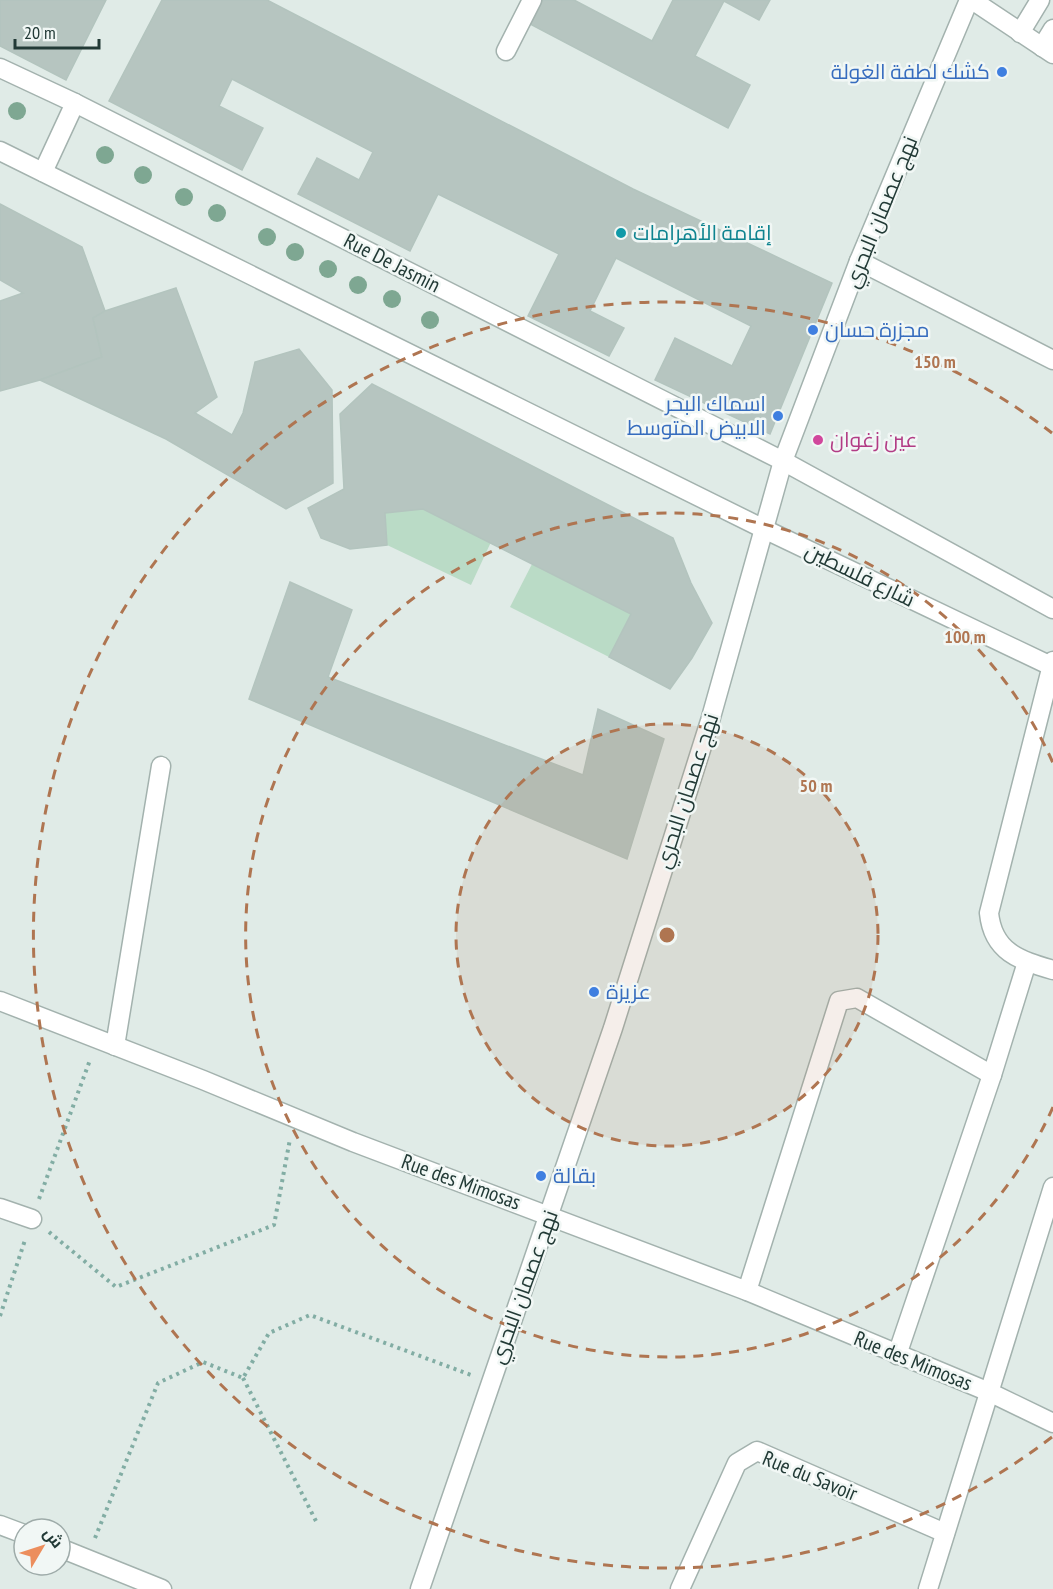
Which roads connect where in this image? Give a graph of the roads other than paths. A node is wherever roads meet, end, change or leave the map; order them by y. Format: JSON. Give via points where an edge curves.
{"nodes":[{"id":1,"x":532,"y":0,"type":"edge"},
{"id":2,"x":970,"y":0,"type":"edge"},
{"id":3,"x":1040,"y":0,"type":"edge"},
{"id":4,"x":1053,"y":28,"type":"edge"},
{"id":5,"x":1020,"y":33,"type":"junction"},
{"id":6,"x":1047,"y":50,"type":"edge"},
{"id":7,"x":506,"y":51,"type":"dead end"},
{"id":8,"x":0,"y":68,"type":"edge"},
{"id":9,"x":75,"y":103,"type":"junction"},
{"id":10,"x":0,"y":151,"type":"edge"},
{"id":11,"x":43,"y":172,"type":"junction"},
{"id":12,"x":859,"y":261,"type":"junction"},
{"id":13,"x":1053,"y":360,"type":"edge"},
{"id":14,"x":783,"y":461,"type":"junction"},
{"id":15,"x":764,"y":529,"type":"junction"},
{"id":16,"x":1053,"y":609,"type":"edge"},
{"id":17,"x":1052,"y":665,"type":"edge"},
{"id":18,"x":161,"y":766,"type":"dead end"},
{"id":19,"x":1027,"y":962,"type":"junction"},
{"id":20,"x":1053,"y":970,"type":"edge"},
{"id":21,"x":0,"y":1000,"type":"edge"},
{"id":22,"x":106,"y":1043,"type":"junction"},
{"id":23,"x":992,"y":1075,"type":"junction"},
{"id":24,"x":1053,"y":1187,"type":"edge"},
{"id":25,"x":0,"y":1208,"type":"edge"},
{"id":26,"x":550,"y":1216,"type":"junction"},
{"id":27,"x":32,"y":1219,"type":"road end"},
{"id":28,"x":747,"y":1291,"type":"junction"},
{"id":29,"x":897,"y":1354,"type":"junction"},
{"id":30,"x":989,"y":1392,"type":"junction"},
{"id":31,"x":1053,"y":1424,"type":"edge"},
{"id":32,"x":945,"y":1533,"type":"junction"},
{"id":33,"x":72,"y":1552,"type":"edge"},
{"id":34,"x":162,"y":1589,"type":"edge"},
{"id":35,"x":420,"y":1589,"type":"edge"},
{"id":36,"x":680,"y":1589,"type":"edge"},
{"id":37,"x":928,"y":1589,"type":"edge"}],
"edges":[{"from":1,"to":7,"type":"street"},
{"from":2,"to":5,"type":"street"},
{"from":2,"to":12,"type":"street","name":"نهج عصمان البحري"},
{"from":3,"to":5,"type":"street"},
{"from":4,"to":6,"type":"street"},
{"from":5,"to":6,"type":"street"},
{"from":8,"to":9,"type":"street","name":"Rue De Jasmin"},
{"from":9,"to":11,"type":"street"},
{"from":9,"to":14,"type":"street","name":"Rue De Jasmin"},
{"from":10,"to":11,"type":"street"},
{"from":11,"to":15,"type":"street"},
{"from":12,"to":13,"type":"street"},
{"from":12,"to":14,"type":"street","name":"نهج عصمان البحري"},
{"from":14,"to":15,"type":"street","name":"نهج عصمان البحري"},
{"from":14,"to":16,"type":"street"},
{"from":15,"to":17,"type":"street","name":"شارع فلسطين"},
{"from":15,"to":26,"type":"street","name":"نهج عصمان البحري","via":[[710,721]]},
{"from":17,"to":19,"type":"street","via":[[989,913],[997,941]]},
{"from":18,"to":22,"type":"street"},
{"from":19,"to":20,"type":"street"},
{"from":19,"to":23,"type":"street"},
{"from":21,"to":22,"type":"street","name":"Rue des Mimosas"},
{"from":22,"to":26,"type":"street","name":"Rue des Mimosas"},
{"from":23,"to":28,"type":"street","via":[[857,998],[839,1001]]},
{"from":23,"to":29,"type":"street"},
{"from":24,"to":30,"type":"street"},
{"from":25,"to":27,"type":"street"},
{"from":26,"to":28,"type":"street","name":"Rue des Mimosas"},
{"from":26,"to":35,"type":"street","name":"نهج عصمان البحري"},
{"from":28,"to":29,"type":"street","name":"Rue des Mimosas"},
{"from":29,"to":30,"type":"street","name":"Rue des Mimosas"},
{"from":30,"to":31,"type":"street","name":"Rue des Mimosas"},
{"from":30,"to":32,"type":"street"},
{"from":32,"to":36,"type":"street","name":"Rue du Savoir","via":[[757,1451],[737,1463]]},
{"from":32,"to":37,"type":"street"},
{"from":33,"to":34,"type":"street"}]}
